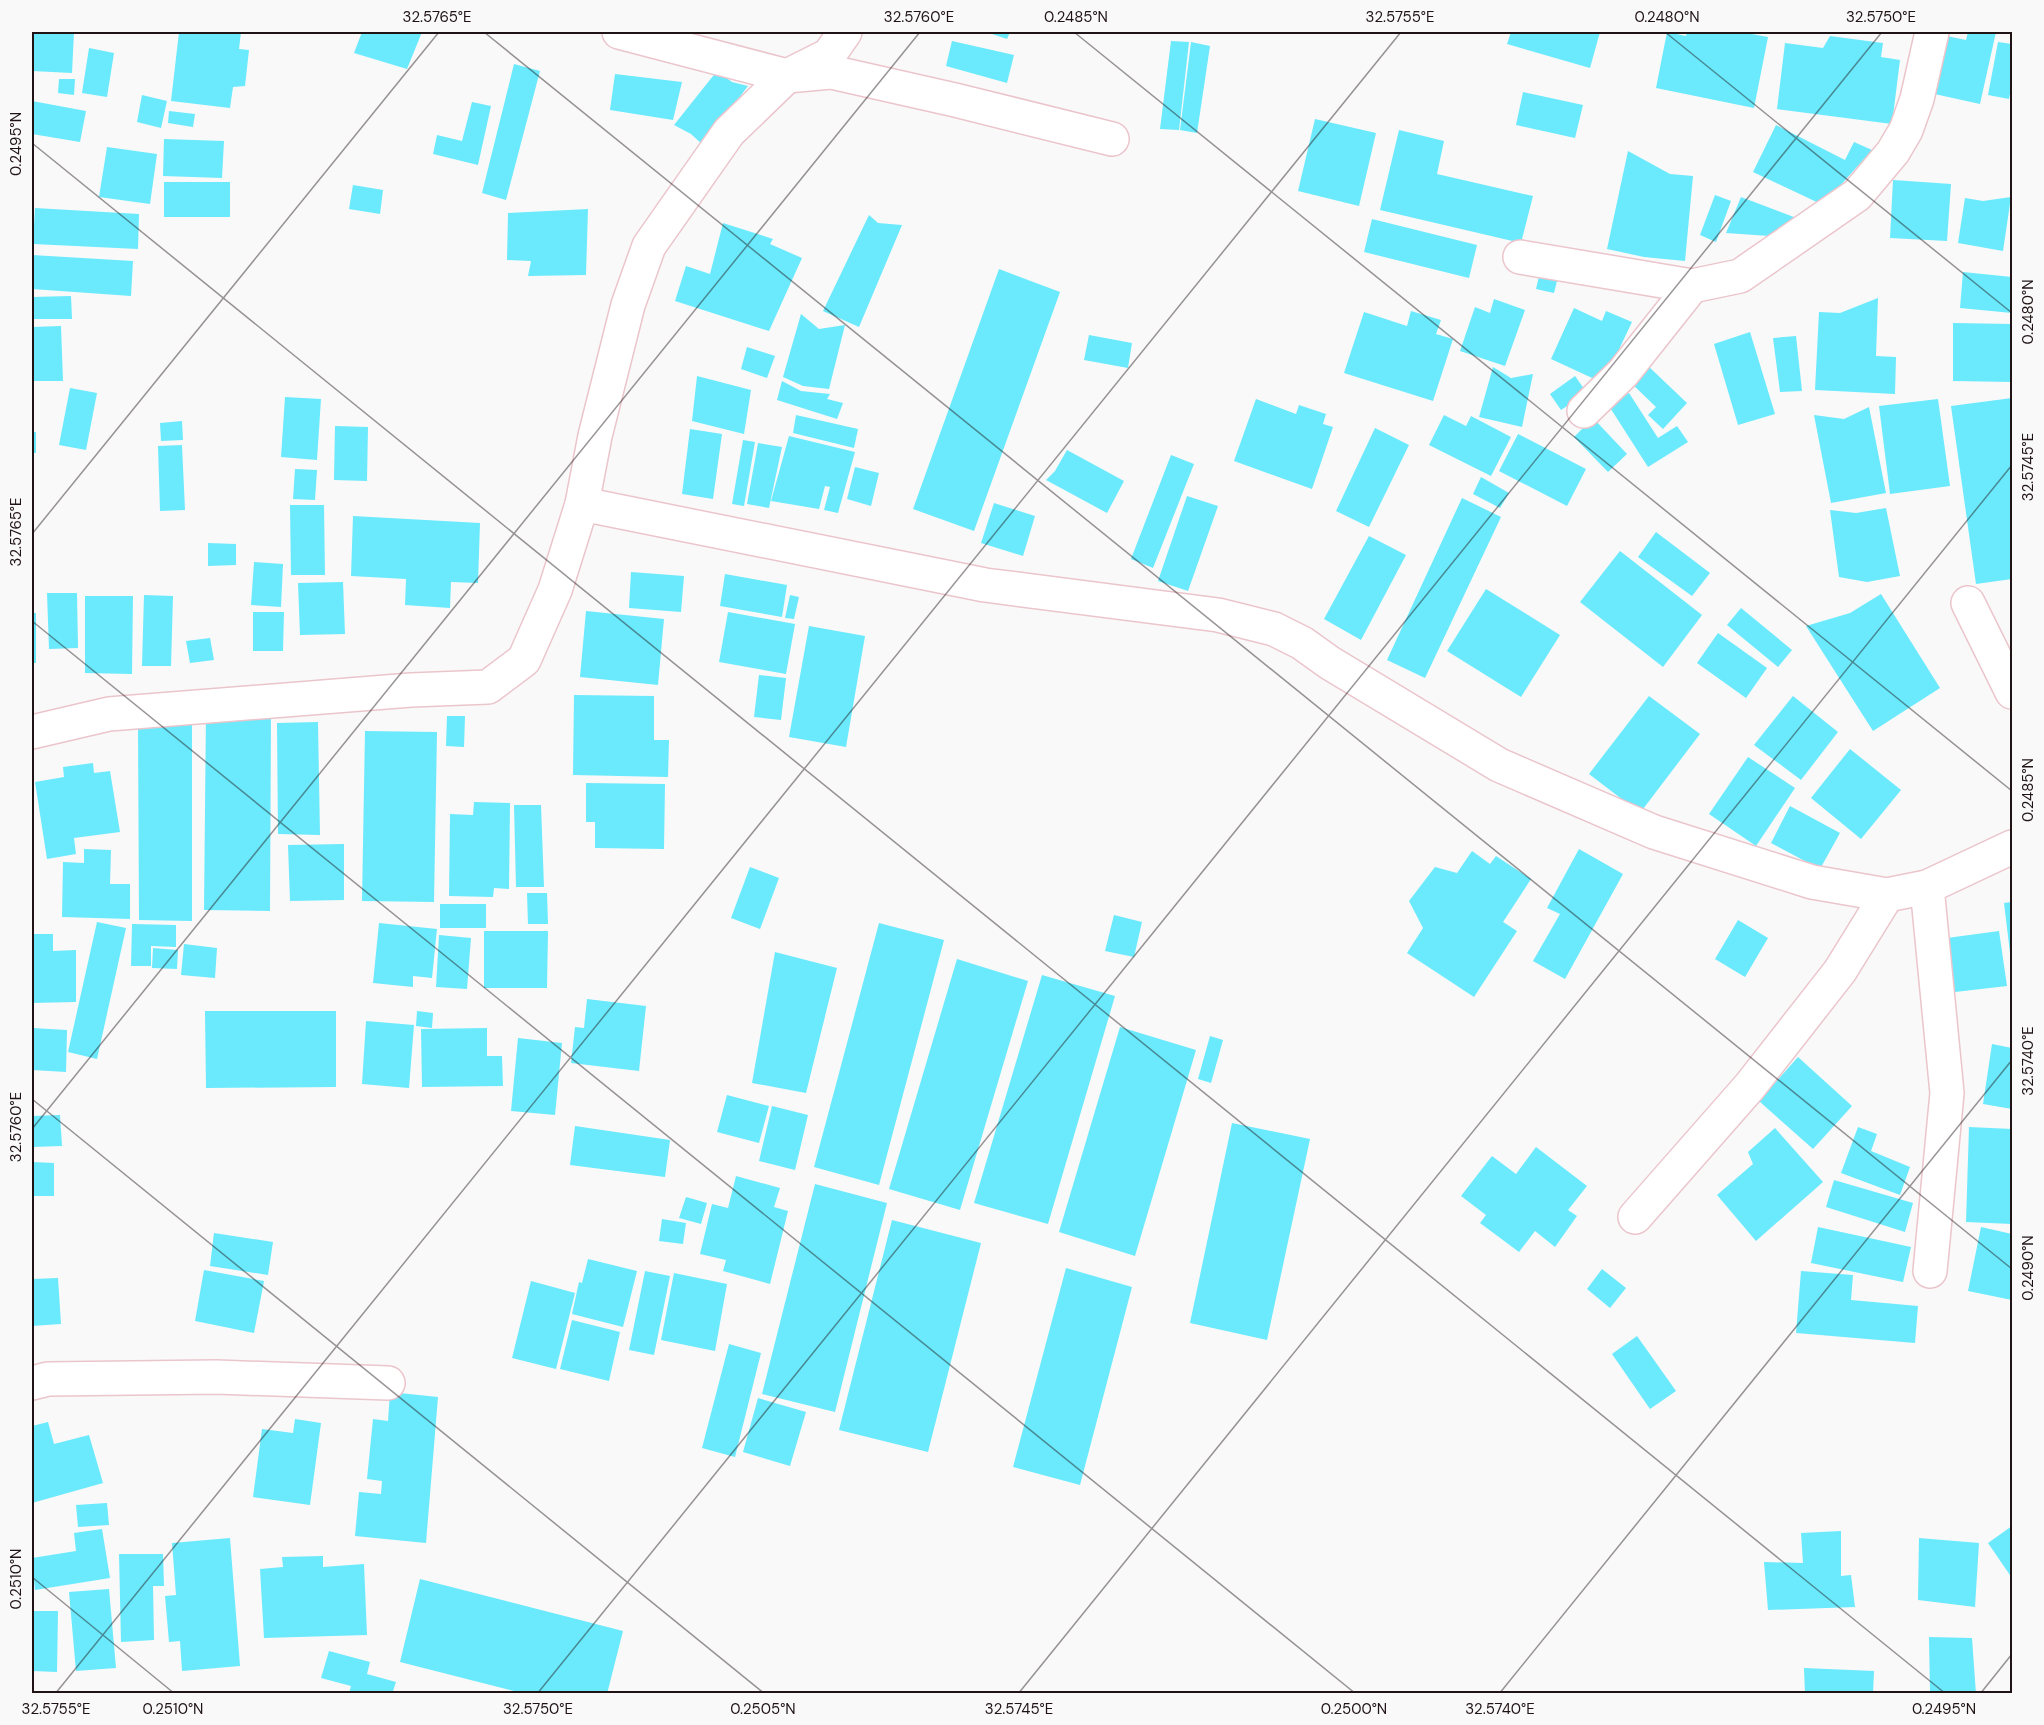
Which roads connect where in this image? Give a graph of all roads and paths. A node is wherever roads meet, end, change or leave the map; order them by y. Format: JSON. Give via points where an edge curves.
{"nodes":[{"id":1,"x":619,"y":32,"type":"edge"},
{"id":2,"x":845,"y":32,"type":"edge"},
{"id":3,"x":1932,"y":32,"type":"edge"},
{"id":4,"x":787,"y":76,"type":"junction"},
{"id":5,"x":1112,"y":139,"type":"dead end"},
{"id":6,"x":1520,"y":257,"type":"dead end"},
{"id":7,"x":1692,"y":286,"type":"junction"},
{"id":8,"x":1584,"y":411,"type":"dead end"},
{"id":9,"x":582,"y":504,"type":"junction"},
{"id":10,"x":1968,"y":603,"type":"dead end"},
{"id":11,"x":2013,"y":692,"type":"edge"},
{"id":12,"x":32,"y":732,"type":"edge"},
{"id":13,"x":2013,"y":847,"type":"edge"},
{"id":14,"x":1927,"y":887,"type":"junction"},
{"id":15,"x":1887,"y":896,"type":"junction"},
{"id":16,"x":1635,"y":1217,"type":"dead end"},
{"id":17,"x":1930,"y":1271,"type":"dead end"},
{"id":18,"x":32,"y":1383,"type":"edge"},
{"id":19,"x":388,"y":1383,"type":"dead end"}],
"edges":[{"from":1,"to":4,"type":"street"},
{"from":2,"to":4,"type":"street","via":[[829,55]]},
{"from":3,"to":7,"type":"street","via":[[1906,130],[1893,153],[1857,195],[1740,276]]},
{"from":4,"to":5,"type":"street","via":[[831,72]]},
{"from":4,"to":9,"type":"street","via":[[729,132],[649,246],[627,304]]},
{"from":6,"to":7,"type":"street"},
{"from":7,"to":8,"type":"street","via":[[1623,373]]},
{"from":9,"to":12,"type":"street","via":[[555,590],[525,660],[488,687],[109,714]]},
{"from":9,"to":15,"type":"street","via":[[985,585],[1218,615],[1274,629],[1499,765],[1654,832],[1812,882]]},
{"from":10,"to":11,"type":"street"},
{"from":13,"to":14,"type":"street"},
{"from":14,"to":15,"type":"street"},
{"from":14,"to":17,"type":"street","via":[[1947,1094]]},
{"from":15,"to":16,"type":"street","via":[[1840,971],[1757,1078]]},
{"from":18,"to":19,"type":"street","via":[[48,1379],[216,1377]]}]}
